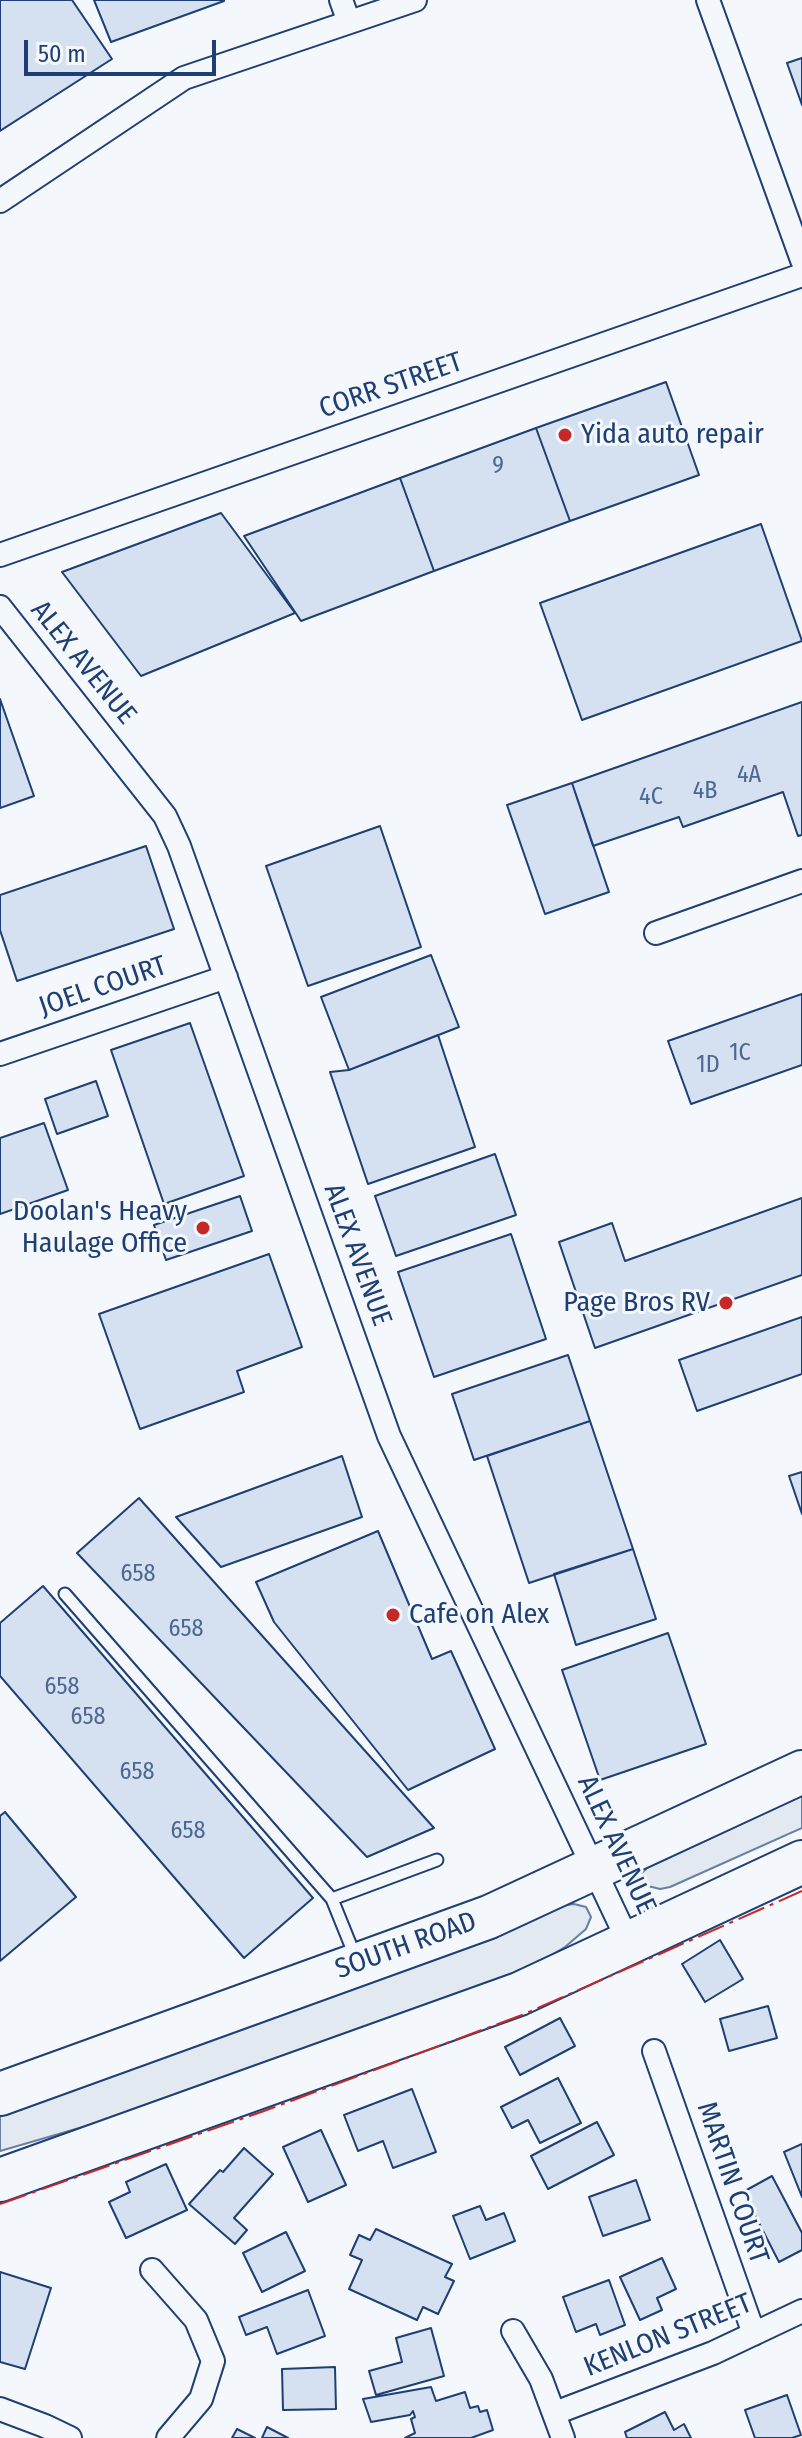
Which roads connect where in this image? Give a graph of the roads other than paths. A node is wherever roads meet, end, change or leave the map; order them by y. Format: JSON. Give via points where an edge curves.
{"nodes":[{"id":1,"x":341,"y":0,"type":"edge"},
{"id":2,"x":415,"y":0,"type":"edge"},
{"id":3,"x":708,"y":0,"type":"edge"},
{"id":4,"x":349,"y":22,"type":"junction"},
{"id":5,"x":0,"y":201,"type":"edge"},
{"id":6,"x":802,"y":260,"type":"edge"},
{"id":7,"x":802,"y":275,"type":"edge"},
{"id":8,"x":0,"y":555,"type":"edge"},
{"id":9,"x":0,"y":607,"type":"edge"},
{"id":10,"x":802,"y":881,"type":"edge"},
{"id":11,"x":656,"y":933,"type":"dead end"},
{"id":12,"x":226,"y":977,"type":"junction"},
{"id":13,"x":0,"y":1054,"type":"edge"},
{"id":14,"x":65,"y":1594,"type":"dead end"},
{"id":15,"x":802,"y":1772,"type":"edge"},
{"id":16,"x":437,"y":1860,"type":"dead end"},
{"id":17,"x":802,"y":1862,"type":"edge"},
{"id":18,"x":593,"y":1868,"type":"junction"},
{"id":19,"x":332,"y":1899,"type":"junction"},
{"id":20,"x":630,"y":1945,"type":"junction"},
{"id":21,"x":358,"y":1964,"type":"junction"},
{"id":22,"x":654,"y":2051,"type":"dead end"},
{"id":23,"x":0,"y":2094,"type":"edge"},
{"id":24,"x":0,"y":2180,"type":"edge"},
{"id":25,"x":152,"y":2270,"type":"dead end"},
{"id":26,"x":802,"y":2311,"type":"edge"},
{"id":27,"x":513,"y":2331,"type":"dead end"},
{"id":28,"x":754,"y":2334,"type":"junction"},
{"id":29,"x":0,"y":2409,"type":"edge"},
{"id":30,"x":555,"y":2413,"type":"junction"},
{"id":31,"x":70,"y":2438,"type":"edge"},
{"id":32,"x":168,"y":2438,"type":"edge"},
{"id":33,"x":563,"y":2438,"type":"edge"}],
"edges":[{"from":1,"to":4,"type":"street"},
{"from":2,"to":4,"type":"street"},
{"from":3,"to":6,"type":"street"},
{"from":4,"to":5,"type":"street","via":[[184,78]]},
{"from":7,"to":8,"type":"street","name":"CORR STREET"},
{"from":9,"to":12,"type":"street","name":"ALEX AVENUE","via":[[165,816]]},
{"from":10,"to":11,"type":"street"},
{"from":12,"to":13,"type":"street","name":"JOEL COURT"},
{"from":12,"to":18,"type":"street","name":"ALEX AVENUE","via":[[389,1436]]},
{"from":14,"to":19,"type":"lane"},
{"from":15,"to":18,"type":"highway","name":"SOUTH ROAD"},
{"from":16,"to":19,"type":"lane"},
{"from":17,"to":20,"type":"highway"},
{"from":18,"to":20,"type":"street","name":"ALEX AVENUE"},
{"from":18,"to":21,"type":"highway","name":"SOUTH ROAD","via":[[489,1917]]},
{"from":19,"to":21,"type":"lane"},
{"from":20,"to":24,"type":"highway","via":[[519,1994]]},
{"from":21,"to":23,"type":"highway","name":"SOUTH ROAD"},
{"from":22,"to":28,"type":"street","name":"MARTIN COURT"},
{"from":25,"to":32,"type":"street","via":[[196,2320],[213,2361],[201,2399]]},
{"from":26,"to":28,"type":"street","name":"KENLON STREET"},
{"from":27,"to":30,"type":"street","via":[[533,2361]]},
{"from":28,"to":30,"type":"street","name":"KENLON STREET"},
{"from":29,"to":31,"type":"street"},
{"from":30,"to":33,"type":"street"}]}
